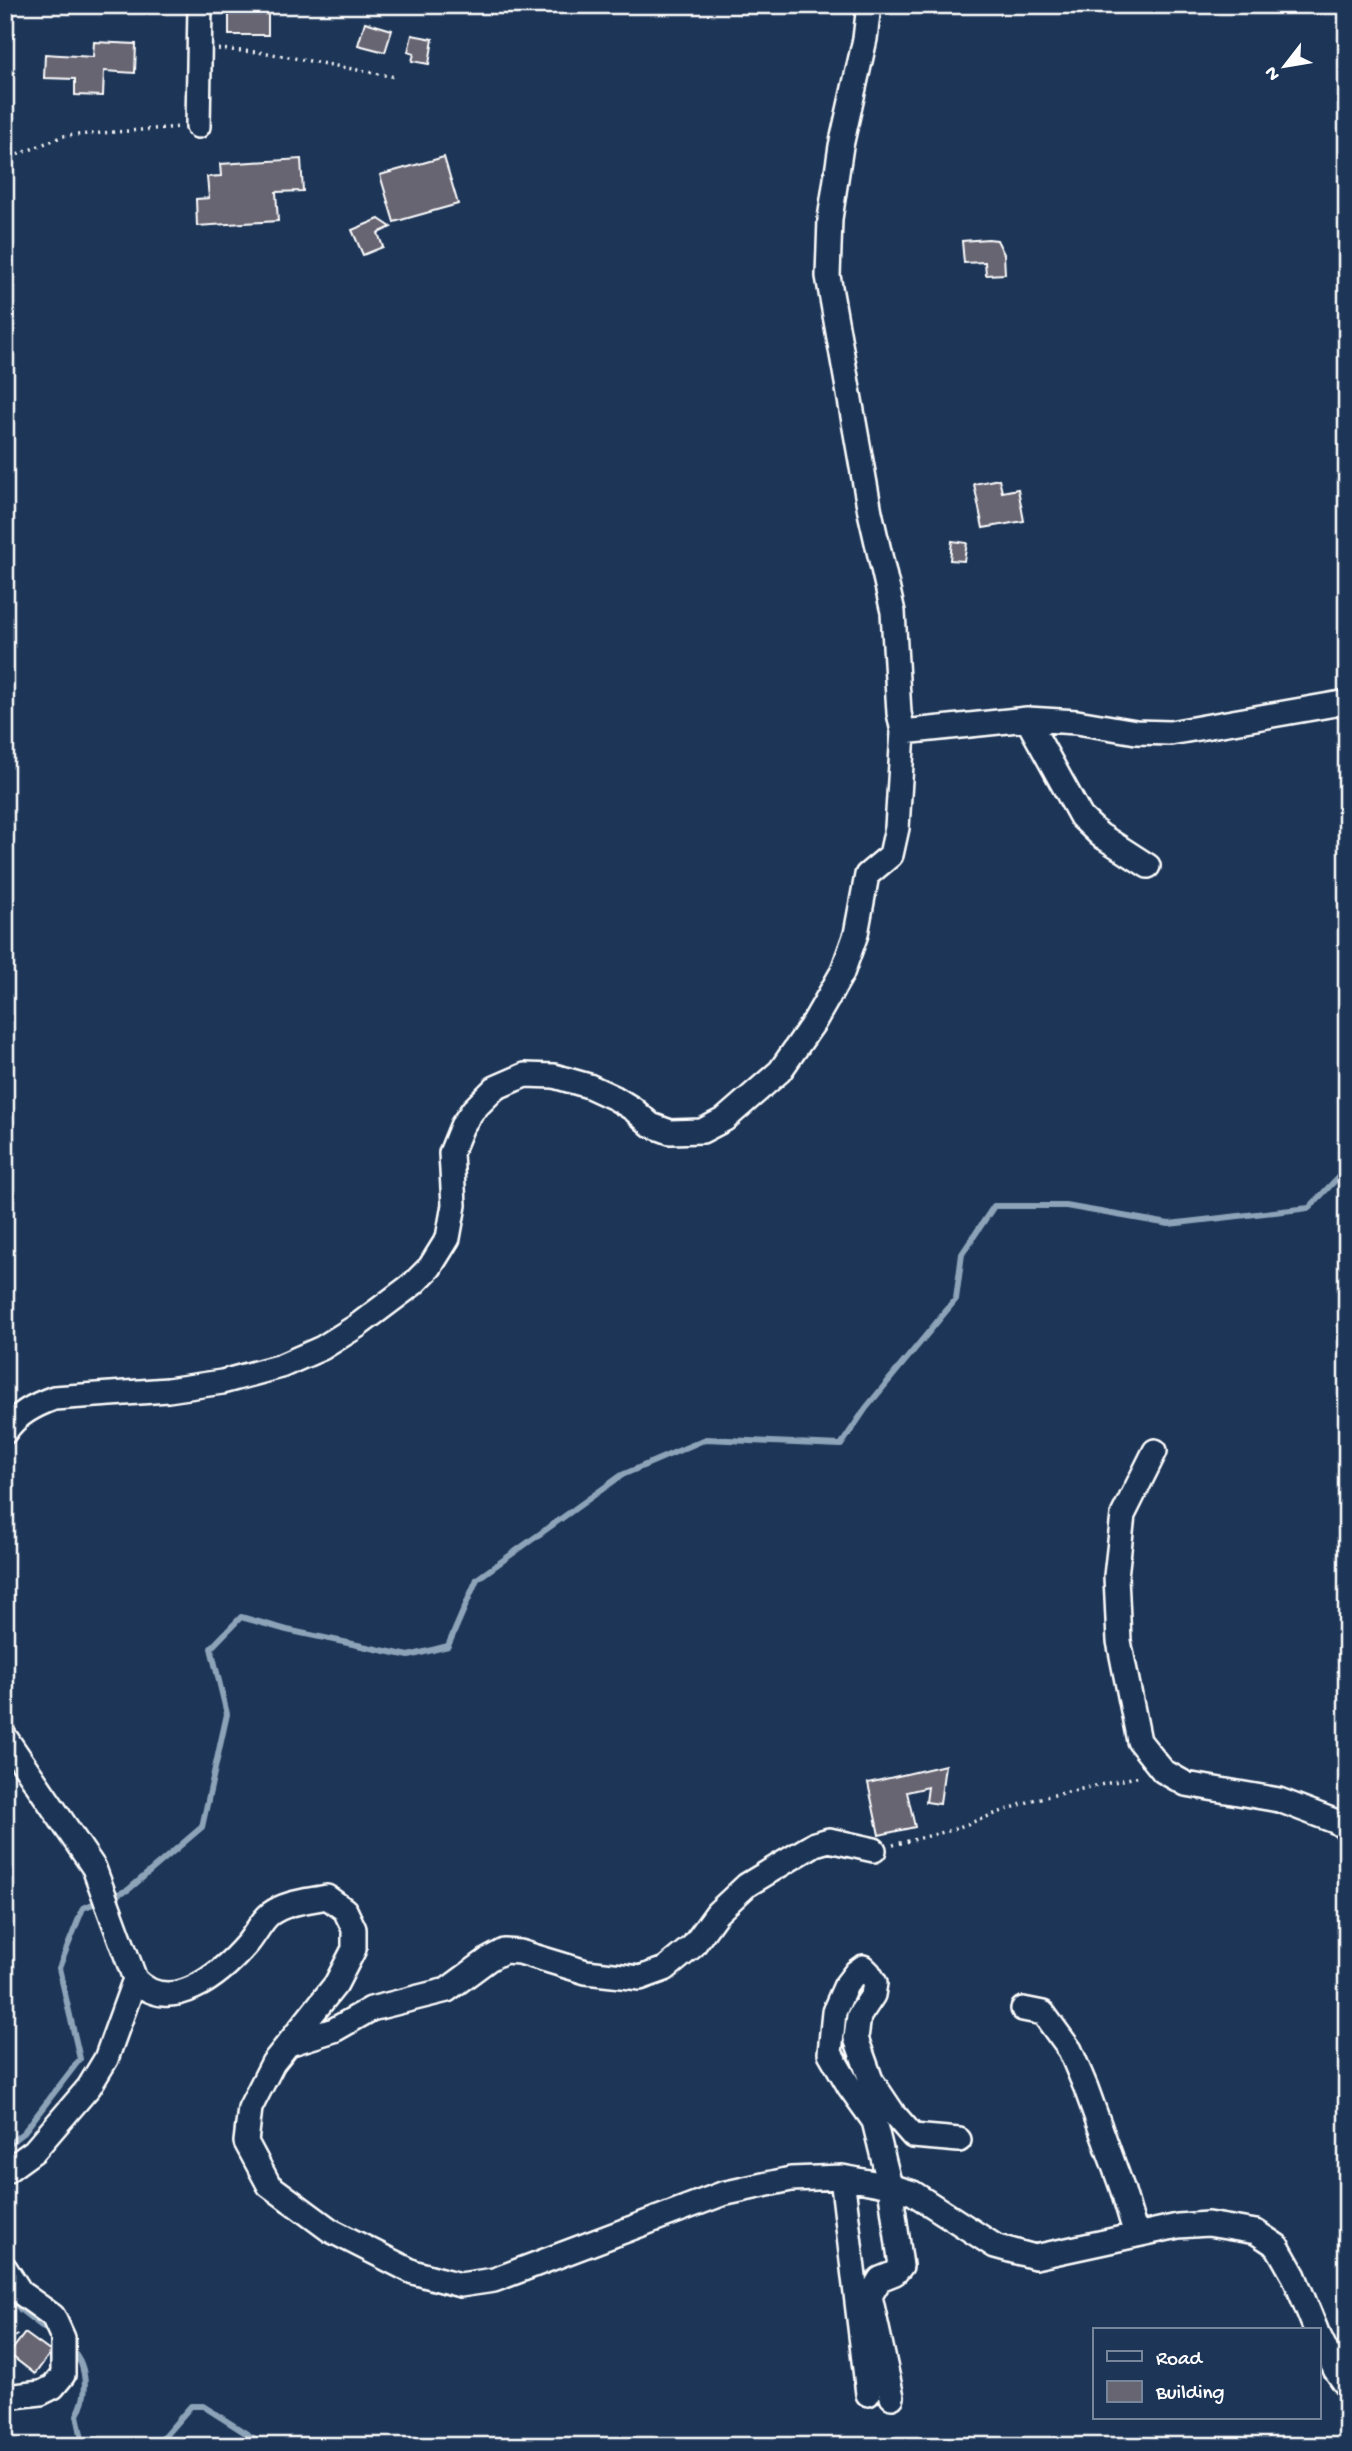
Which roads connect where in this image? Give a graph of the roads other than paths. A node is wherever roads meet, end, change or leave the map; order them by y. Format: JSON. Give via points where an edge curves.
{"nodes":[{"id":1,"x":200,"y":5,"type":"edge"},
{"id":2,"x":869,"y":5,"type":"edge"},
{"id":3,"x":198,"y":126,"type":"road end"},
{"id":4,"x":1347,"y":702,"type":"edge"},
{"id":5,"x":1027,"y":719,"type":"junction"},
{"id":6,"x":903,"y":732,"type":"junction"},
{"id":7,"x":1148,"y":866,"type":"dead end"},
{"id":8,"x":5,"y":1432,"type":"edge"},
{"id":9,"x":1155,"y":1451,"type":"dead end"},
{"id":10,"x":5,"y":1737,"type":"edge"},
{"id":11,"x":1347,"y":1829,"type":"edge"},
{"id":12,"x":874,"y":1850,"type":"road end"},
{"id":13,"x":135,"y":1979,"type":"junction"},
{"id":14,"x":1023,"y":2009,"type":"dead end"},
{"id":15,"x":289,"y":2044,"type":"junction"},
{"id":16,"x":959,"y":2140,"type":"dead end"},
{"id":17,"x":5,"y":2172,"type":"edge"},
{"id":18,"x":842,"y":2177,"type":"junction"},
{"id":19,"x":890,"y":2186,"type":"junction"},
{"id":20,"x":1136,"y":2235,"type":"junction"},
{"id":21,"x":5,"y":2268,"type":"edge"},
{"id":22,"x":1315,"y":2328,"type":"edge"},
{"id":23,"x":1320,"y":2338,"type":"edge"},
{"id":24,"x":1347,"y":2386,"type":"edge"},
{"id":25,"x":868,"y":2394,"type":"dead end"},
{"id":26,"x":5,"y":2397,"type":"edge"},
{"id":27,"x":892,"y":2397,"type":"dead end"}],
"edges":[{"from":1,"to":3,"type":"street"},
{"from":2,"to":6,"type":"street","via":[[841,146],[830,219],[828,276],[870,512],[893,612]]},
{"from":4,"to":5,"type":"street","via":[[1170,733]]},
{"from":5,"to":6,"type":"street"},
{"from":5,"to":7,"type":"street","via":[[1081,817]]},
{"from":6,"to":8,"type":"street","via":[[891,855],[867,875],[856,934],[842,973],[780,1071],[725,1119],[702,1131],[670,1132],[650,1125],[615,1098],[589,1086],[554,1076],[524,1075],[495,1088],[462,1126],[451,1153],[454,1205],[448,1238],[430,1267],[357,1326],[281,1366],[222,1382],[168,1391],[54,1398],[13,1420]]},
{"from":9,"to":11,"type":"street","via":[[1123,1515],[1116,1576],[1119,1641],[1139,1741],[1163,1771],[1186,1784],[1279,1800]]},
{"from":10,"to":13,"type":"street","via":[[94,1868]]},
{"from":12,"to":15,"type":"street","via":[[837,1840],[815,1844],[747,1885],[717,1913],[692,1946],[665,1969],[640,1978],[586,1972],[504,1951],[447,1990],[371,2009],[334,2030]]},
{"from":13,"to":15,"type":"street","via":[[145,1989],[161,1994],[184,1993],[217,1973],[269,1914],[327,1897],[345,1910],[354,1929],[354,1949],[336,1984]]},
{"from":13,"to":17,"type":"street","via":[[106,2059],[89,2087],[34,2151]]},
{"from":14,"to":20,"type":"street","via":[[1043,2013],[1070,2050]]},
{"from":15,"to":18,"type":"street","via":[[273,2063],[250,2108],[246,2142],[270,2185],[330,2230],[413,2272],[460,2285],[494,2280],[722,2194],[790,2179]]},
{"from":16,"to":19,"type":"street","via":[[913,2136],[872,2080],[856,2038],[859,2016],[875,1983],[863,1967],[846,1985],[834,2012],[830,2053],[874,2120]]},
{"from":18,"to":19,"type":"street"},
{"from":18,"to":25,"type":"street"},
{"from":19,"to":20,"type":"street","via":[[913,2193],[995,2246],[1035,2257]]},
{"from":19,"to":27,"type":"street","via":[[901,2266],[880,2279],[870,2296]]},
{"from":20,"to":22,"type":"street","via":[[1209,2224],[1256,2232],[1277,2246]]},
{"from":21,"to":26,"type":"street","via":[[21,2293],[53,2316],[63,2338],[63,2375],[53,2387]]},
{"from":23,"to":24,"type":"street"}]}
